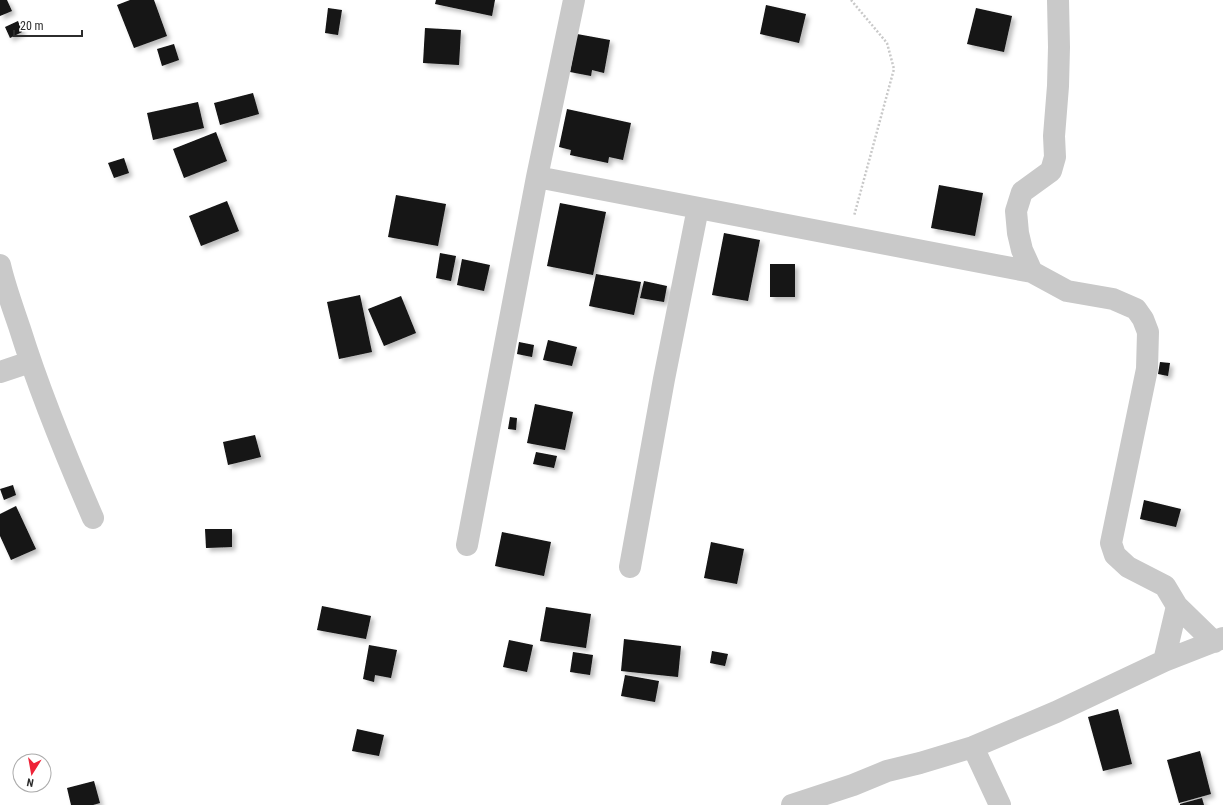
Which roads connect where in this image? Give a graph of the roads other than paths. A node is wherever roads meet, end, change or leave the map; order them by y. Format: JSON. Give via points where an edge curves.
{"nodes":[{"id":1,"x":574,"y":0,"type":"edge"},
{"id":2,"x":1058,"y":0,"type":"edge"},
{"id":3,"x":537,"y":177,"type":"junction"},
{"id":4,"x":698,"y":208,"type":"junction"},
{"id":5,"x":0,"y":265,"type":"edge"},
{"id":6,"x":1032,"y":272,"type":"junction"},
{"id":7,"x":30,"y":362,"type":"junction"},
{"id":8,"x":0,"y":372,"type":"edge"},
{"id":9,"x":93,"y":518,"type":"dead end"},
{"id":10,"x":467,"y":545,"type":"dead end"},
{"id":11,"x":630,"y":567,"type":"dead end"},
{"id":12,"x":1176,"y":606,"type":"junction"},
{"id":13,"x":1219,"y":640,"type":"edge"},
{"id":14,"x":1164,"y":661,"type":"junction"},
{"id":15,"x":973,"y":747,"type":"junction"},
{"id":16,"x":792,"y":805,"type":"edge"},
{"id":17,"x":1000,"y":805,"type":"edge"}],
"edges":[{"from":1,"to":3,"type":"street"},
{"from":2,"to":6,"type":"street","via":[[1055,157],[1051,171],[1022,192],[1016,211],[1022,250]]},
{"from":3,"to":4,"type":"street"},
{"from":3,"to":10,"type":"street"},
{"from":4,"to":6,"type":"street"},
{"from":4,"to":11,"type":"street"},
{"from":5,"to":7,"type":"street"},
{"from":6,"to":12,"type":"street","via":[[1067,291],[1113,299],[1136,308],[1143,319],[1148,332],[1147,370],[1112,543],[1115,555],[1128,566],[1165,586]]},
{"from":7,"to":8,"type":"street"},
{"from":7,"to":9,"type":"street"},
{"from":12,"to":13,"type":"street"},
{"from":12,"to":14,"type":"street"},
{"from":13,"to":14,"type":"street"},
{"from":14,"to":15,"type":"street","via":[[1056,712]]},
{"from":15,"to":16,"type":"street","via":[[887,771]]},
{"from":15,"to":17,"type":"street"}]}
